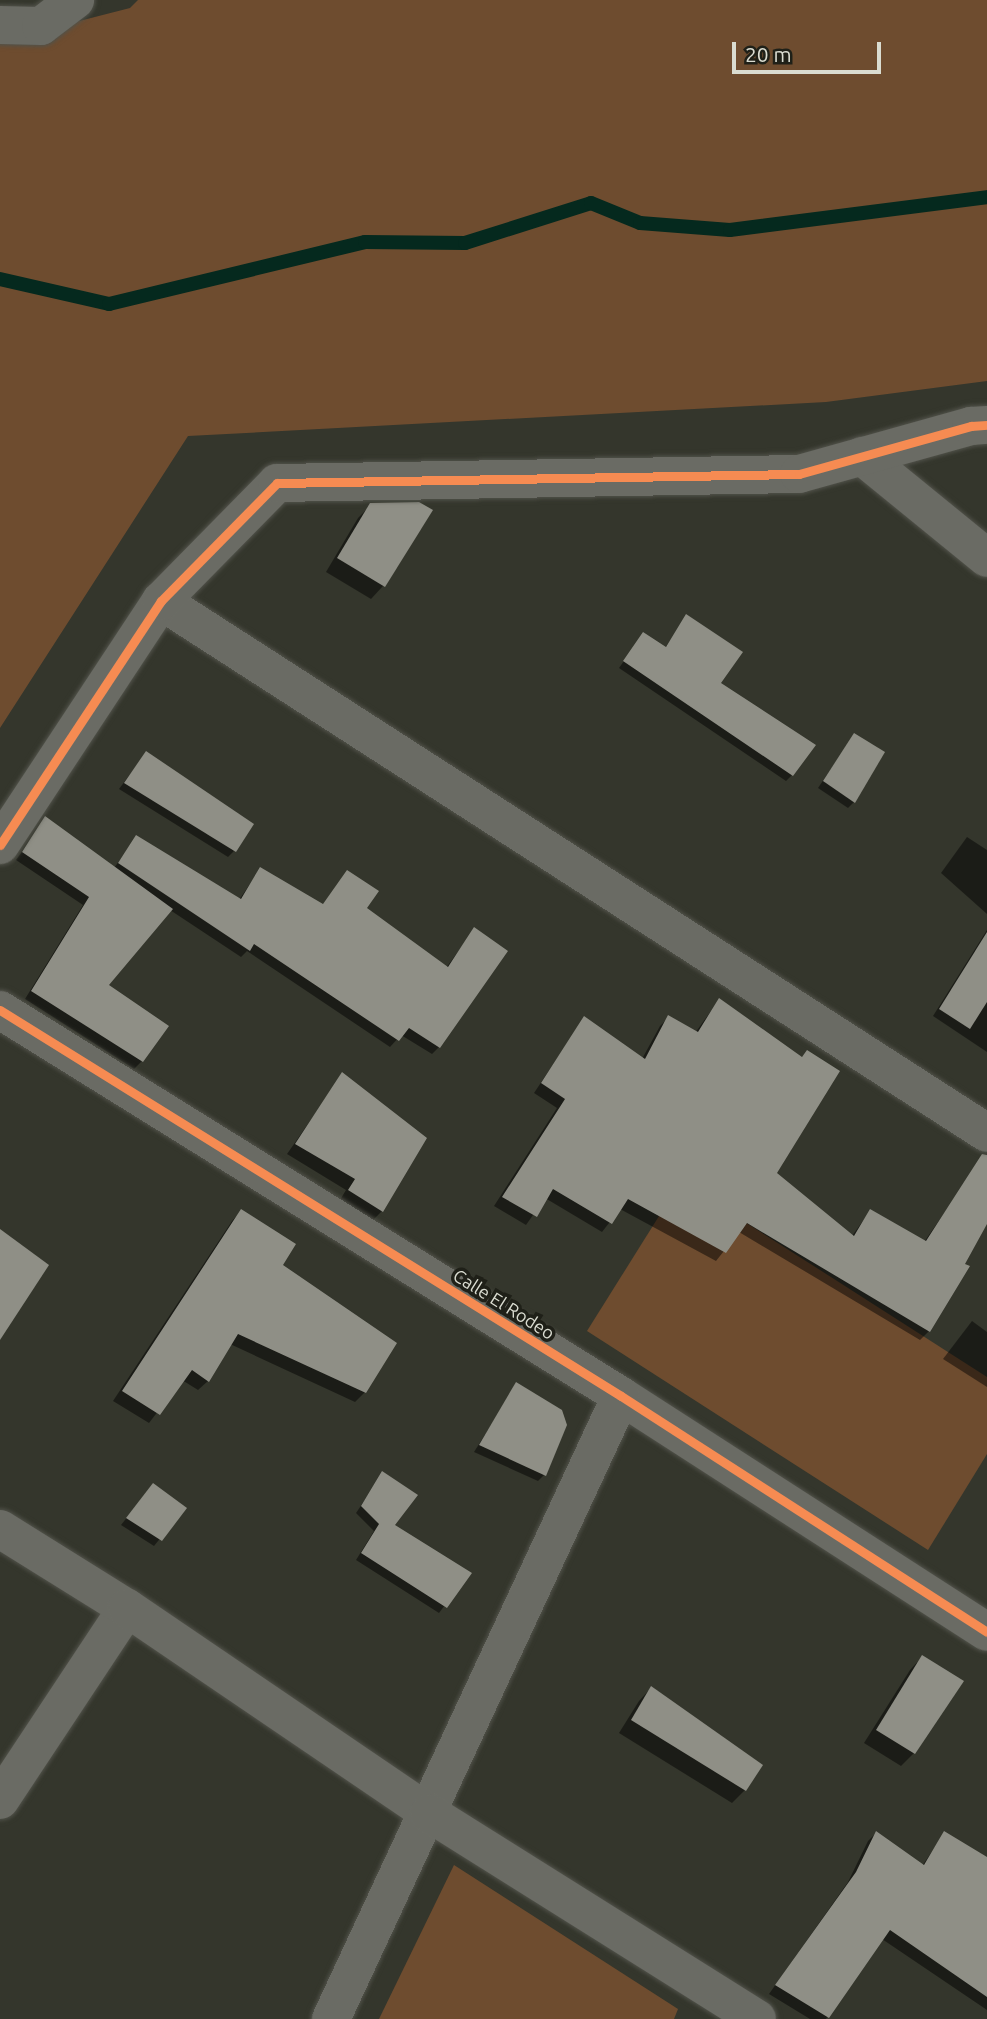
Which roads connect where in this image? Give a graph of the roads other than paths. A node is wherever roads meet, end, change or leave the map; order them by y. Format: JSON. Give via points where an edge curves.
{"nodes":[{"id":1,"x":75,"y":0,"type":"edge"},
{"id":2,"x":0,"y":25,"type":"edge"},
{"id":3,"x":987,"y":425,"type":"edge"},
{"id":4,"x":862,"y":456,"type":"junction"},
{"id":5,"x":987,"y":558,"type":"edge"},
{"id":6,"x":160,"y":601,"type":"junction"},
{"id":7,"x":0,"y":845,"type":"edge"},
{"id":8,"x":0,"y":1010,"type":"edge"},
{"id":9,"x":987,"y":1133,"type":"edge"},
{"id":10,"x":621,"y":1396,"type":"junction"},
{"id":11,"x":0,"y":1529,"type":"edge"},
{"id":12,"x":127,"y":1608,"type":"junction"},
{"id":13,"x":987,"y":1632,"type":"edge"},
{"id":14,"x":0,"y":1800,"type":"edge"},
{"id":15,"x":429,"y":1812,"type":"junction"},
{"id":16,"x":721,"y":2009,"type":"edge"},
{"id":17,"x":331,"y":2019,"type":"edge"},
{"id":18,"x":757,"y":2019,"type":"edge"}],
"edges":[{"from":1,"to":2,"type":"street","via":[[41,26]]},
{"from":3,"to":4,"type":"street"},
{"from":4,"to":5,"type":"street"},
{"from":4,"to":6,"type":"street","via":[[799,474],[278,482]]},
{"from":6,"to":7,"type":"street"},
{"from":6,"to":9,"type":"street"},
{"from":8,"to":10,"type":"street","name":"Calle El Rodeo"},
{"from":10,"to":13,"type":"street","name":"Calle El Rodeo"},
{"from":10,"to":15,"type":"street"},
{"from":11,"to":12,"type":"street"},
{"from":12,"to":14,"type":"street"},
{"from":12,"to":15,"type":"street"},
{"from":15,"to":16,"type":"street"},
{"from":15,"to":17,"type":"street"},
{"from":16,"to":18,"type":"street"}]}
